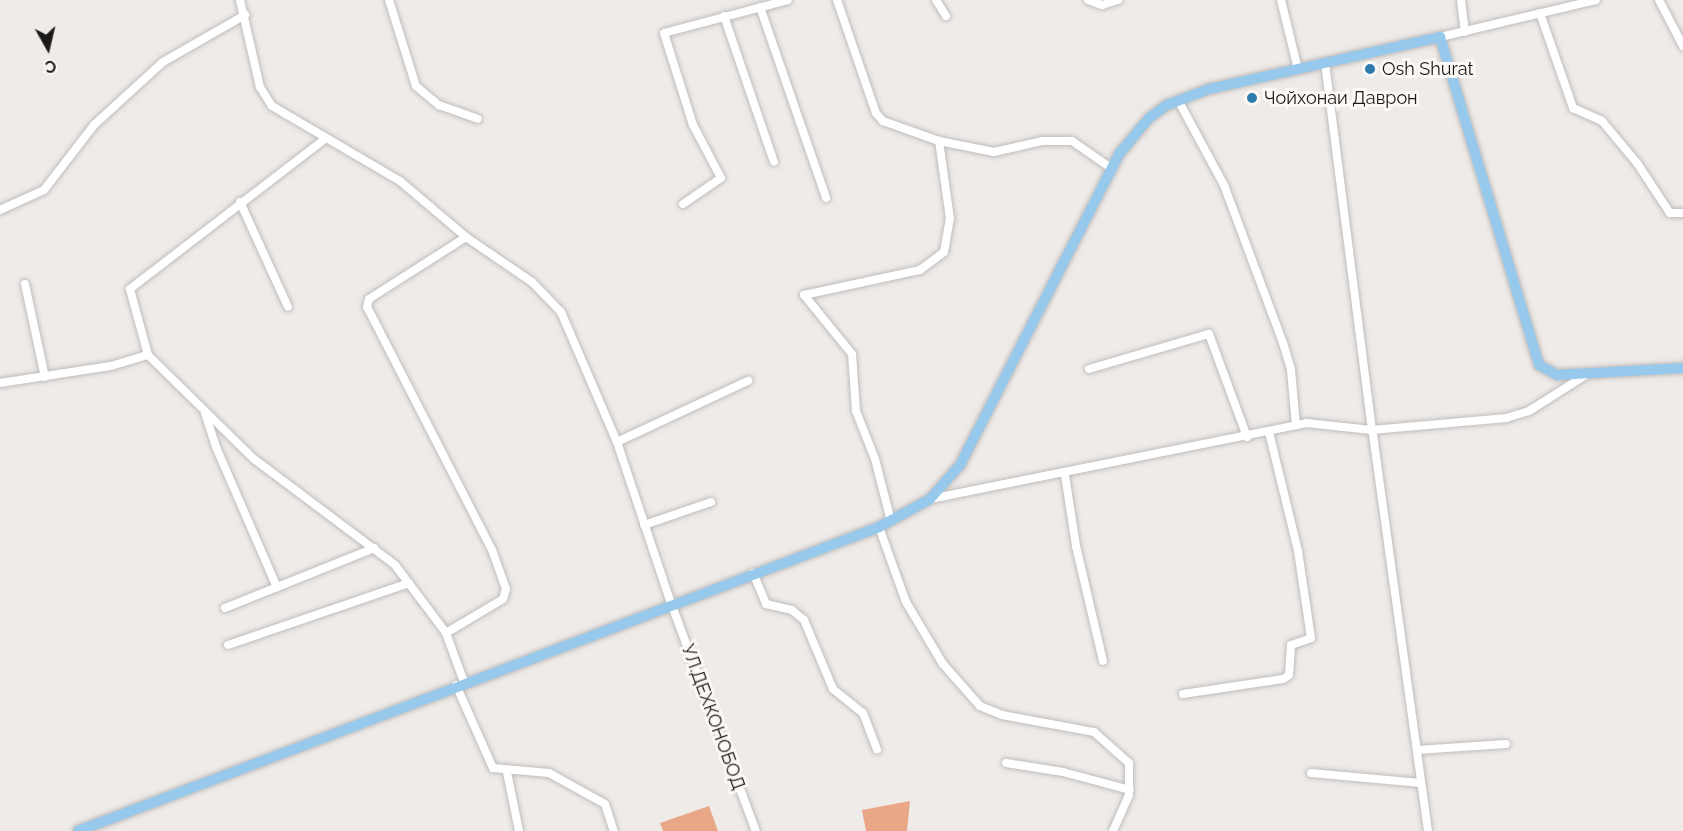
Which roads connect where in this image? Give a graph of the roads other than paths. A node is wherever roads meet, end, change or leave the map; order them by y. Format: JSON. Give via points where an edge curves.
{"nodes":[{"id":1,"x":240,"y":0,"type":"edge"},
{"id":2,"x":389,"y":0,"type":"edge"},
{"id":3,"x":788,"y":0,"type":"edge"},
{"id":4,"x":837,"y":0,"type":"edge"},
{"id":5,"x":936,"y":0,"type":"edge"},
{"id":6,"x":1088,"y":0,"type":"edge"},
{"id":7,"x":1118,"y":0,"type":"edge"},
{"id":8,"x":1281,"y":0,"type":"edge"},
{"id":9,"x":1461,"y":0,"type":"edge"},
{"id":10,"x":1596,"y":0,"type":"edge"},
{"id":11,"x":1659,"y":0,"type":"edge"},
{"id":12,"x":760,"y":7,"type":"junction"},
{"id":13,"x":1540,"y":13,"type":"junction"},
{"id":14,"x":244,"y":15,"type":"junction"},
{"id":15,"x":724,"y":16,"type":"junction"},
{"id":16,"x":946,"y":16,"type":"dead end"},
{"id":17,"x":1465,"y":32,"type":"junction"},
{"id":18,"x":1440,"y":37,"type":"junction"},
{"id":19,"x":1683,"y":46,"type":"edge"},
{"id":20,"x":1325,"y":65,"type":"junction"},
{"id":21,"x":1298,"y":69,"type":"junction"},
{"id":22,"x":1178,"y":99,"type":"junction"},
{"id":23,"x":478,"y":119,"type":"dead end"},
{"id":24,"x":326,"y":138,"type":"junction"},
{"id":25,"x":939,"y":141,"type":"junction"},
{"id":26,"x":774,"y":162,"type":"dead end"},
{"id":27,"x":1111,"y":168,"type":"junction"},
{"id":28,"x":826,"y":198,"type":"dead end"},
{"id":29,"x":240,"y":202,"type":"junction"},
{"id":30,"x":683,"y":204,"type":"dead end"},
{"id":31,"x":0,"y":210,"type":"edge"},
{"id":32,"x":1683,"y":213,"type":"edge"},
{"id":33,"x":466,"y":237,"type":"junction"},
{"id":34,"x":25,"y":284,"type":"dead end"},
{"id":35,"x":288,"y":308,"type":"dead end"},
{"id":36,"x":148,"y":355,"type":"junction"},
{"id":37,"x":1683,"y":368,"type":"edge"},
{"id":38,"x":1089,"y":369,"type":"dead end"},
{"id":39,"x":1586,"y":375,"type":"junction"},
{"id":40,"x":45,"y":377,"type":"junction"},
{"id":41,"x":747,"y":381,"type":"dead end"},
{"id":42,"x":0,"y":383,"type":"edge"},
{"id":43,"x":204,"y":409,"type":"junction"},
{"id":44,"x":1296,"y":425,"type":"junction"},
{"id":45,"x":1372,"y":430,"type":"junction"},
{"id":46,"x":1269,"y":432,"type":"junction"},
{"id":47,"x":1247,"y":437,"type":"junction"},
{"id":48,"x":617,"y":442,"type":"junction"},
{"id":49,"x":1065,"y":475,"type":"junction"},
{"id":50,"x":930,"y":499,"type":"junction"},
{"id":51,"x":711,"y":502,"type":"dead end"},
{"id":52,"x":891,"y":522,"type":"junction"},
{"id":53,"x":644,"y":525,"type":"junction"},
{"id":54,"x":879,"y":527,"type":"junction"},
{"id":55,"x":374,"y":548,"type":"junction"},
{"id":56,"x":753,"y":573,"type":"junction"},
{"id":57,"x":409,"y":583,"type":"junction"},
{"id":58,"x":277,"y":587,"type":"junction"},
{"id":59,"x":671,"y":603,"type":"junction"},
{"id":60,"x":225,"y":608,"type":"dead end"},
{"id":61,"x":446,"y":633,"type":"junction"},
{"id":62,"x":228,"y":645,"type":"dead end"},
{"id":63,"x":1103,"y":662,"type":"dead end"},
{"id":64,"x":460,"y":684,"type":"junction"},
{"id":65,"x":1184,"y":694,"type":"dead end"},
{"id":66,"x":1506,"y":744,"type":"dead end"},
{"id":67,"x":877,"y":749,"type":"dead end"},
{"id":68,"x":1417,"y":750,"type":"junction"},
{"id":69,"x":1006,"y":763,"type":"dead end"},
{"id":70,"x":507,"y":772,"type":"junction"},
{"id":71,"x":1311,"y":773,"type":"dead end"},
{"id":72,"x":1421,"y":783,"type":"junction"},
{"id":73,"x":1130,"y":789,"type":"junction"},
{"id":74,"x":78,"y":831,"type":"edge"},
{"id":75,"x":519,"y":831,"type":"edge"},
{"id":76,"x":614,"y":831,"type":"edge"},
{"id":77,"x":756,"y":831,"type":"edge"},
{"id":78,"x":1113,"y":831,"type":"edge"},
{"id":79,"x":1428,"y":831,"type":"edge"}],
"edges":[{"from":1,"to":14,"type":"street","name":"УЛ.ДЕХКОНОБОД"},
{"from":2,"to":23,"type":"street","via":[[416,86],[439,105]]},
{"from":3,"to":12,"type":"street"},
{"from":4,"to":25,"type":"street","via":[[879,117]]},
{"from":5,"to":16,"type":"street"},
{"from":6,"to":7,"type":"street","via":[[1102,5]]},
{"from":8,"to":21,"type":"street"},
{"from":9,"to":17,"type":"street"},
{"from":10,"to":13,"type":"street"},
{"from":11,"to":19,"type":"street"},
{"from":12,"to":15,"type":"street"},
{"from":12,"to":28,"type":"street"},
{"from":13,"to":17,"type":"street"},
{"from":13,"to":32,"type":"street","via":[[1573,108],[1602,121],[1637,163],[1670,213]]},
{"from":14,"to":24,"type":"street","name":"УЛ.ДЕХКОНОБОД","via":[[253,65],[266,97],[280,113]]},
{"from":14,"to":31,"type":"street","via":[[163,63],[94,125],[44,190]]},
{"from":15,"to":26,"type":"street"},
{"from":15,"to":30,"type":"street","via":[[664,33],[693,125],[721,178]]},
{"from":17,"to":18,"type":"street"},
{"from":18,"to":20,"type":"main road"},
{"from":18,"to":39,"type":"main road","via":[[1539,365],[1557,375]]},
{"from":20,"to":21,"type":"main road"},
{"from":20,"to":45,"type":"street"},
{"from":21,"to":22,"type":"main road"},
{"from":22,"to":27,"type":"main road","via":[[1149,118]]},
{"from":22,"to":44,"type":"street","via":[[1220,177],[1283,343],[1291,370]]},
{"from":24,"to":29,"type":"street"},
{"from":24,"to":33,"type":"street","name":"УЛ.ДЕХКОНОБОД","via":[[400,182]]},
{"from":25,"to":27,"type":"street","via":[[994,152],[1042,141],[1072,141]]},
{"from":25,"to":52,"type":"street","via":[[950,219],[944,252],[920,270],[804,296],[852,354],[856,411],[875,459]]},
{"from":27,"to":50,"type":"main road","via":[[960,465]]},
{"from":29,"to":35,"type":"street"},
{"from":29,"to":36,"type":"street","via":[[130,289]]},
{"from":33,"to":48,"type":"street","name":"УЛ.ДЕХКОНОБОД","via":[[531,282],[561,312]]},
{"from":33,"to":61,"type":"street","via":[[369,299],[367,307],[492,550],[506,589],[503,599]]},
{"from":34,"to":40,"type":"street"},
{"from":36,"to":40,"type":"street","via":[[127,363]]},
{"from":36,"to":43,"type":"street"},
{"from":37,"to":39,"type":"main road"},
{"from":38,"to":47,"type":"street","via":[[1209,334]]},
{"from":39,"to":45,"type":"street","via":[[1529,411],[1506,418]]},
{"from":40,"to":42,"type":"street"},
{"from":41,"to":48,"type":"street"},
{"from":43,"to":55,"type":"street","via":[[254,459]]},
{"from":43,"to":58,"type":"street","via":[[216,447]]},
{"from":44,"to":45,"type":"street","via":[[1324,423]]},
{"from":44,"to":46,"type":"street"},
{"from":45,"to":68,"type":"street"},
{"from":46,"to":47,"type":"street"},
{"from":46,"to":65,"type":"street","via":[[1294,531],[1311,639],[1291,645],[1289,675],[1283,679]]},
{"from":47,"to":49,"type":"street"},
{"from":48,"to":53,"type":"street","name":"УЛ.ДЕХКОНОБОД"},
{"from":49,"to":50,"type":"street"},
{"from":49,"to":63,"type":"street","via":[[1076,546]]},
{"from":50,"to":52,"type":"main road"},
{"from":51,"to":53,"type":"street"},
{"from":52,"to":54,"type":"main road"},
{"from":53,"to":59,"type":"street","name":"УЛ.ДЕХКОНОБОД"},
{"from":54,"to":56,"type":"main road"},
{"from":54,"to":73,"type":"street","via":[[906,602],[942,664],[980,706],[989,712],[1102,735],[1129,764]]},
{"from":55,"to":57,"type":"street"},
{"from":55,"to":58,"type":"street"},
{"from":56,"to":59,"type":"main road"},
{"from":56,"to":67,"type":"street","via":[[766,604],[792,610],[804,620],[833,689],[863,712]]},
{"from":57,"to":61,"type":"street"},
{"from":57,"to":62,"type":"street"},
{"from":58,"to":60,"type":"street"},
{"from":59,"to":64,"type":"main road"},
{"from":59,"to":77,"type":"street","name":"УЛ.ДЕХКОНОБОД"},
{"from":61,"to":64,"type":"street"},
{"from":64,"to":70,"type":"street","via":[[493,768]]},
{"from":64,"to":74,"type":"main road"},
{"from":66,"to":68,"type":"street"},
{"from":68,"to":72,"type":"street"},
{"from":69,"to":73,"type":"street","via":[[1064,772]]},
{"from":70,"to":75,"type":"street"},
{"from":70,"to":76,"type":"street","via":[[545,771],[598,800],[609,809]]},
{"from":71,"to":72,"type":"street"},
{"from":72,"to":79,"type":"street"},
{"from":73,"to":78,"type":"street"}]}
